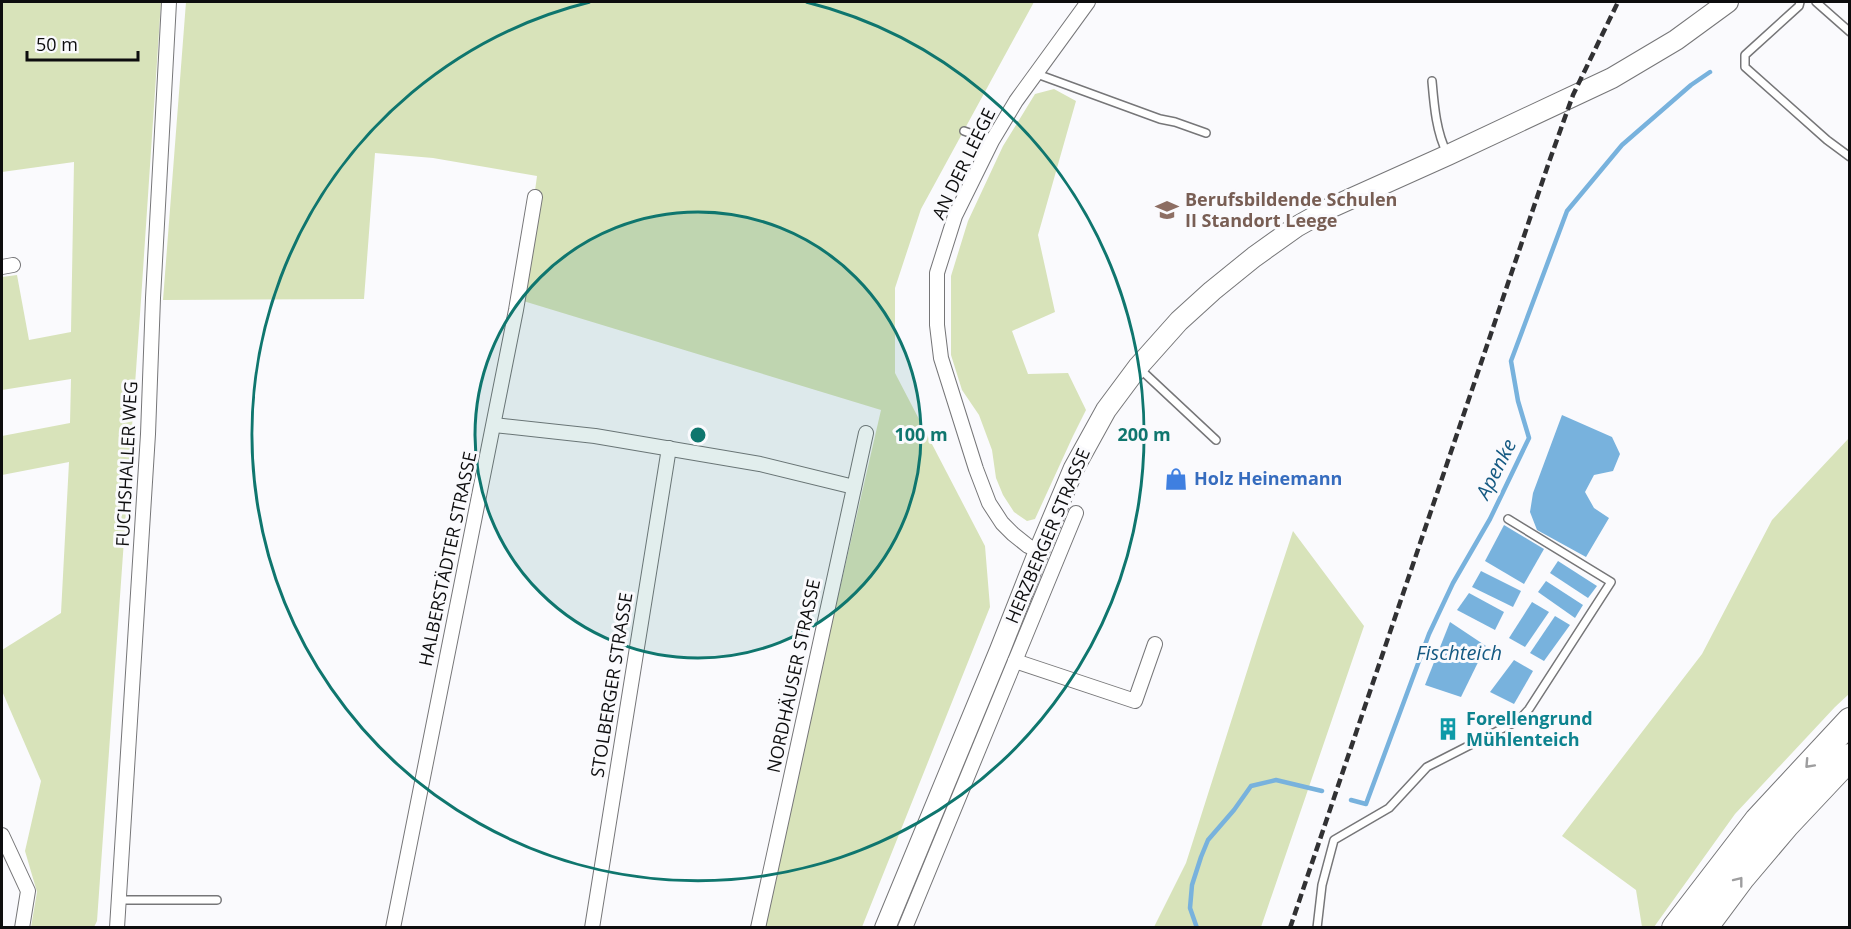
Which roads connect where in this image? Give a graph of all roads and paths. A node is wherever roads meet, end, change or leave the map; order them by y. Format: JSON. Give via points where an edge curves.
{"nodes":[{"id":1,"x":169,"y":2,"type":"edge"},
{"id":2,"x":1088,"y":2,"type":"edge"},
{"id":3,"x":1728,"y":2,"type":"edge"},
{"id":4,"x":1800,"y":2,"type":"edge"},
{"id":5,"x":1816,"y":2,"type":"edge"},
{"id":6,"x":1850,"y":32,"type":"edge"},
{"id":7,"x":1037,"y":74,"type":"junction"},
{"id":8,"x":1432,"y":81,"type":"dead end"},
{"id":9,"x":964,"y":131,"type":"dead end"},
{"id":10,"x":1206,"y":133,"type":"dead end"},
{"id":11,"x":992,"y":141,"type":"junction"},
{"id":12,"x":1448,"y":155,"type":"junction"},
{"id":13,"x":1850,"y":156,"type":"edge"},
{"id":14,"x":535,"y":197,"type":"dead end"},
{"id":15,"x":1138,"y":367,"type":"junction"},
{"id":16,"x":494,"y":425,"type":"junction"},
{"id":17,"x":866,"y":433,"type":"dead end"},
{"id":18,"x":1216,"y":440,"type":"dead end"},
{"id":19,"x":669,"y":448,"type":"junction"},
{"id":20,"x":854,"y":487,"type":"junction"},
{"id":21,"x":1076,"y":513,"type":"dead end"},
{"id":22,"x":1508,"y":519,"type":"dead end"},
{"id":23,"x":1039,"y":551,"type":"junction"},
{"id":24,"x":1155,"y":644,"type":"dead end"},
{"id":25,"x":1015,"y":661,"type":"junction"},
{"id":26,"x":1850,"y":721,"type":"edge"},
{"id":27,"x":1850,"y":757,"type":"edge"},
{"id":28,"x":2,"y":835,"type":"edge"},
{"id":29,"x":120,"y":900,"type":"junction"},
{"id":30,"x":218,"y":900,"type":"dead end"},
{"id":31,"x":22,"y":927,"type":"edge"},
{"id":32,"x":117,"y":927,"type":"edge"},
{"id":33,"x":393,"y":927,"type":"edge"},
{"id":34,"x":592,"y":927,"type":"edge"},
{"id":35,"x":758,"y":927,"type":"edge"},
{"id":36,"x":885,"y":927,"type":"edge"},
{"id":37,"x":906,"y":927,"type":"edge"},
{"id":38,"x":1317,"y":927,"type":"edge"},
{"id":39,"x":1676,"y":927,"type":"edge"},
{"id":40,"x":1704,"y":927,"type":"edge"}],
"edges":[{"from":1,"to":29,"type":"street","name":"FUCHSHALLER WEG"},
{"from":2,"to":7,"type":"street","name":"AN DER LEEGE"},
{"from":3,"to":12,"type":"street","name":"HERZBERGER STRASSE","via":[[1676,40],[1611,78]]},
{"from":4,"to":13,"type":"lane","via":[[1745,55],[1745,67]]},
{"from":5,"to":6,"type":"lane"},
{"from":7,"to":10,"type":"lane"},
{"from":7,"to":11,"type":"street","name":"AN DER LEEGE"},
{"from":8,"to":12,"type":"lane","via":[[1441,137]]},
{"from":9,"to":11,"type":"lane"},
{"from":11,"to":23,"type":"street","name":"AN DER LEEGE","via":[[955,216],[937,273],[937,325],[941,358],[989,503],[1013,534]]},
{"from":12,"to":15,"type":"street","name":"HERZBERGER STRASSE","via":[[1296,227],[1212,291]]},
{"from":14,"to":16,"type":"street","name":"HALBERSTÄDTER STRASSE"},
{"from":15,"to":18,"type":"lane"},
{"from":15,"to":23,"type":"street","name":"HERZBERGER STRASSE","via":[[1106,410],[1074,468]]},
{"from":16,"to":19,"type":"street"},
{"from":16,"to":33,"type":"street","name":"HALBERSTÄDTER STRASSE"},
{"from":17,"to":20,"type":"street","name":"NORDHÄUSER STRASSE"},
{"from":19,"to":20,"type":"street","via":[[760,464]]},
{"from":19,"to":34,"type":"street","name":"STOLBERGER STRASSE"},
{"from":20,"to":35,"type":"street","name":"NORDHÄUSER STRASSE"},
{"from":21,"to":25,"type":"street","name":"HERZBERGER STRASSE"},
{"from":22,"to":38,"type":"lane","via":[[1611,582],[1519,720],[1427,767],[1389,808],[1334,840],[1322,885]]},
{"from":23,"to":36,"type":"street","name":"HERZBERGER STRASSE"},
{"from":24,"to":25,"type":"street","via":[[1135,701]]},
{"from":25,"to":37,"type":"street","name":"HERZBERGER STRASSE"},
{"from":26,"to":39,"type":"highway","one_way":true,"via":[[1758,820]]},
{"from":40,"to":27,"type":"highway","one_way":true,"via":[[1756,860]]},
{"from":28,"to":31,"type":"street","via":[[28,891]]},
{"from":29,"to":30,"type":"lane"},
{"from":29,"to":32,"type":"street","name":"FUCHSHALLER WEG"}]}
